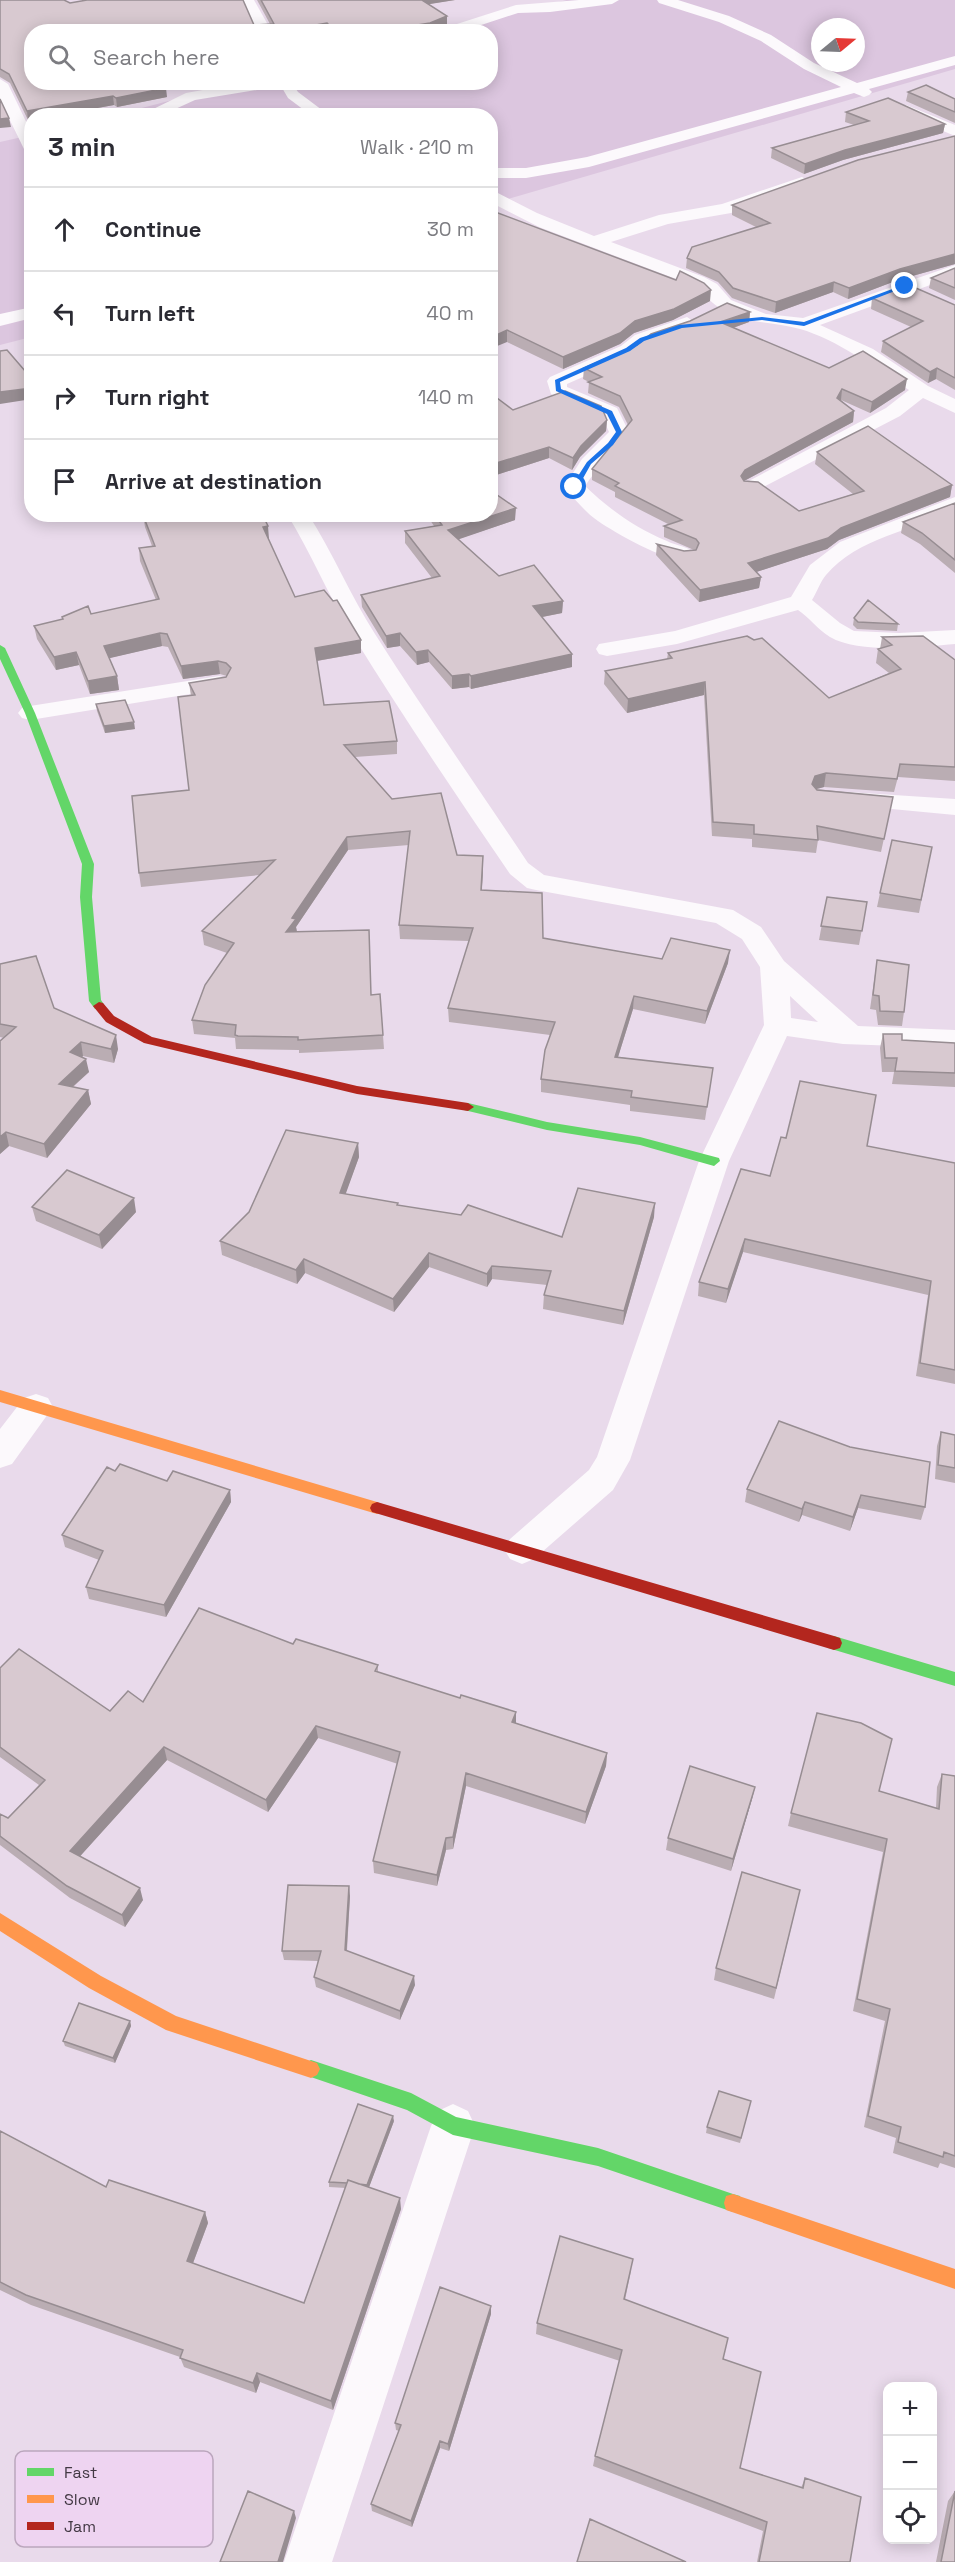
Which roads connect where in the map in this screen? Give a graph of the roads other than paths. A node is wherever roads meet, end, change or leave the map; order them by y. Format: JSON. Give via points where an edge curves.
{"nodes":[{"id":1,"x":247,"y":0,"type":"edge"},
{"id":2,"x":488,"y":0,"type":"edge"},
{"id":3,"x":612,"y":0,"type":"edge"},
{"id":4,"x":664,"y":0,"type":"edge"},
{"id":5,"x":504,"y":11,"type":"junction"},
{"id":6,"x":260,"y":24,"type":"edge"},
{"id":7,"x":475,"y":24,"type":"edge"},
{"id":8,"x":955,"y":60,"type":"edge"},
{"id":9,"x":0,"y":84,"type":"edge"},
{"id":10,"x":855,"y":88,"type":"junction"},
{"id":11,"x":229,"y":90,"type":"edge"},
{"id":12,"x":289,"y":90,"type":"edge"},
{"id":13,"x":875,"y":96,"type":"dead end"},
{"id":14,"x":895,"y":105,"type":"edge"},
{"id":15,"x":164,"y":108,"type":"edge"},
{"id":16,"x":312,"y":108,"type":"edge"},
{"id":17,"x":955,"y":132,"type":"edge"},
{"id":18,"x":955,"y":138,"type":"edge"},
{"id":19,"x":24,"y":139,"type":"edge"},
{"id":20,"x":934,"y":143,"type":"edge"},
{"id":21,"x":498,"y":173,"type":"edge"},
{"id":22,"x":818,"y":176,"type":"edge"},
{"id":23,"x":498,"y":199,"type":"edge"},
{"id":24,"x":594,"y":242,"type":"junction"},
{"id":25,"x":955,"y":270,"type":"edge"},
{"id":26,"x":905,"y":286,"type":"junction"},
{"id":27,"x":935,"y":300,"type":"edge"},
{"id":28,"x":725,"y":304,"type":"junction"},
{"id":29,"x":24,"y":314,"type":"edge"},
{"id":30,"x":762,"y":319,"type":"junction"},
{"id":31,"x":0,"y":320,"type":"edge"},
{"id":32,"x":804,"y":324,"type":"junction"},
{"id":33,"x":681,"y":326,"type":"junction"},
{"id":34,"x":24,"y":331,"type":"edge"},
{"id":35,"x":0,"y":334,"type":"edge"},
{"id":36,"x":921,"y":390,"type":"junction"},
{"id":37,"x":955,"y":406,"type":"edge"},
{"id":38,"x":752,"y":487,"type":"edge"},
{"id":39,"x":955,"y":503,"type":"edge"},
{"id":40,"x":302,"y":522,"type":"edge"},
{"id":41,"x":685,"y":555,"type":"edge"},
{"id":42,"x":800,"y":602,"type":"junction"},
{"id":43,"x":955,"y":637,"type":"edge"},
{"id":44,"x":0,"y":648,"type":"edge"},
{"id":45,"x":607,"y":649,"type":"dead end"},
{"id":46,"x":219,"y":683,"type":"edge"},
{"id":47,"x":30,"y":713,"type":"junction"},
{"id":48,"x":824,"y":796,"type":"edge"},
{"id":49,"x":955,"y":807,"type":"edge"},
{"id":50,"x":774,"y":968,"type":"junction"},
{"id":51,"x":778,"y":1024,"type":"junction"},
{"id":52,"x":849,"y":1035,"type":"junction"},
{"id":53,"x":955,"y":1039,"type":"edge"},
{"id":54,"x":714,"y":1161,"type":"junction"},
{"id":55,"x":0,"y":1396,"type":"edge"},
{"id":56,"x":36,"y":1407,"type":"junction"},
{"id":57,"x":0,"y":1454,"type":"edge"},
{"id":58,"x":522,"y":1549,"type":"junction"},
{"id":59,"x":955,"y":1679,"type":"edge"},
{"id":60,"x":0,"y":1921,"type":"edge"},
{"id":61,"x":453,"y":2126,"type":"junction"},
{"id":62,"x":955,"y":2279,"type":"edge"},
{"id":63,"x":308,"y":2562,"type":"edge"}],
"edges":[{"from":1,"to":6,"type":"street"},
{"from":2,"to":5,"type":"street"},
{"from":3,"to":5,"type":"street"},
{"from":4,"to":10,"type":"street","via":[[724,19],[766,38],[809,66]]},
{"from":5,"to":7,"type":"street"},
{"from":8,"to":10,"type":"street"},
{"from":9,"to":19,"type":"street"},
{"from":10,"to":13,"type":"street"},
{"from":10,"to":21,"type":"street","via":[[589,162],[526,173]]},
{"from":11,"to":15,"type":"street","via":[[191,96]]},
{"from":12,"to":16,"type":"street"},
{"from":14,"to":17,"type":"street"},
{"from":18,"to":20,"type":"street"},
{"from":22,"to":24,"type":"street","via":[[725,209],[665,219]]},
{"from":23,"to":24,"type":"street","via":[[572,236]]},
{"from":24,"to":28,"type":"street","via":[[698,281],[711,288]]},
{"from":25,"to":26,"type":"street"},
{"from":26,"to":27,"type":"street"},
{"from":26,"to":32,"type":"street"},
{"from":28,"to":30,"type":"street"},
{"from":28,"to":33,"type":"street"},
{"from":29,"to":31,"type":"street"},
{"from":30,"to":32,"type":"street"},
{"from":30,"to":33,"type":"street"},
{"from":32,"to":36,"type":"street","via":[[866,353]]},
{"from":33,"to":41,"type":"street","via":[[642,339],[628,350],[557,381],[558,390],[610,412],[619,432],[589,463],[574,487],[604,516]]},
{"from":34,"to":35,"type":"street"},
{"from":36,"to":37,"type":"street"},
{"from":36,"to":38,"type":"street","via":[[893,412]]},
{"from":39,"to":42,"type":"street","via":[[871,535],[849,548],[817,571]]},
{"from":40,"to":50,"type":"street","via":[[363,633],[519,868],[536,882],[724,916],[752,933]]},
{"from":42,"to":43,"type":"street","via":[[843,635],[884,640]]},
{"from":42,"to":45,"type":"street","via":[[677,637]]},
{"from":44,"to":47,"type":"street"},
{"from":46,"to":47,"type":"street"},
{"from":47,"to":54,"type":"street","via":[[88,864],[86,897],[94,1001],[110,1019],[148,1040],[346,1087],[640,1141]]},
{"from":48,"to":49,"type":"street"},
{"from":50,"to":51,"type":"street"},
{"from":50,"to":52,"type":"street"},
{"from":51,"to":52,"type":"street"},
{"from":51,"to":54,"type":"street"},
{"from":52,"to":53,"type":"street"},
{"from":54,"to":58,"type":"street","via":[[613,1460],[601,1480]]},
{"from":55,"to":56,"type":"street"},
{"from":56,"to":57,"type":"street"},
{"from":56,"to":58,"type":"street"},
{"from":58,"to":59,"type":"street"},
{"from":60,"to":61,"type":"street","via":[[95,1982],[172,2024],[411,2102]]},
{"from":61,"to":62,"type":"street","via":[[598,2157]]},
{"from":61,"to":63,"type":"street"}]}
